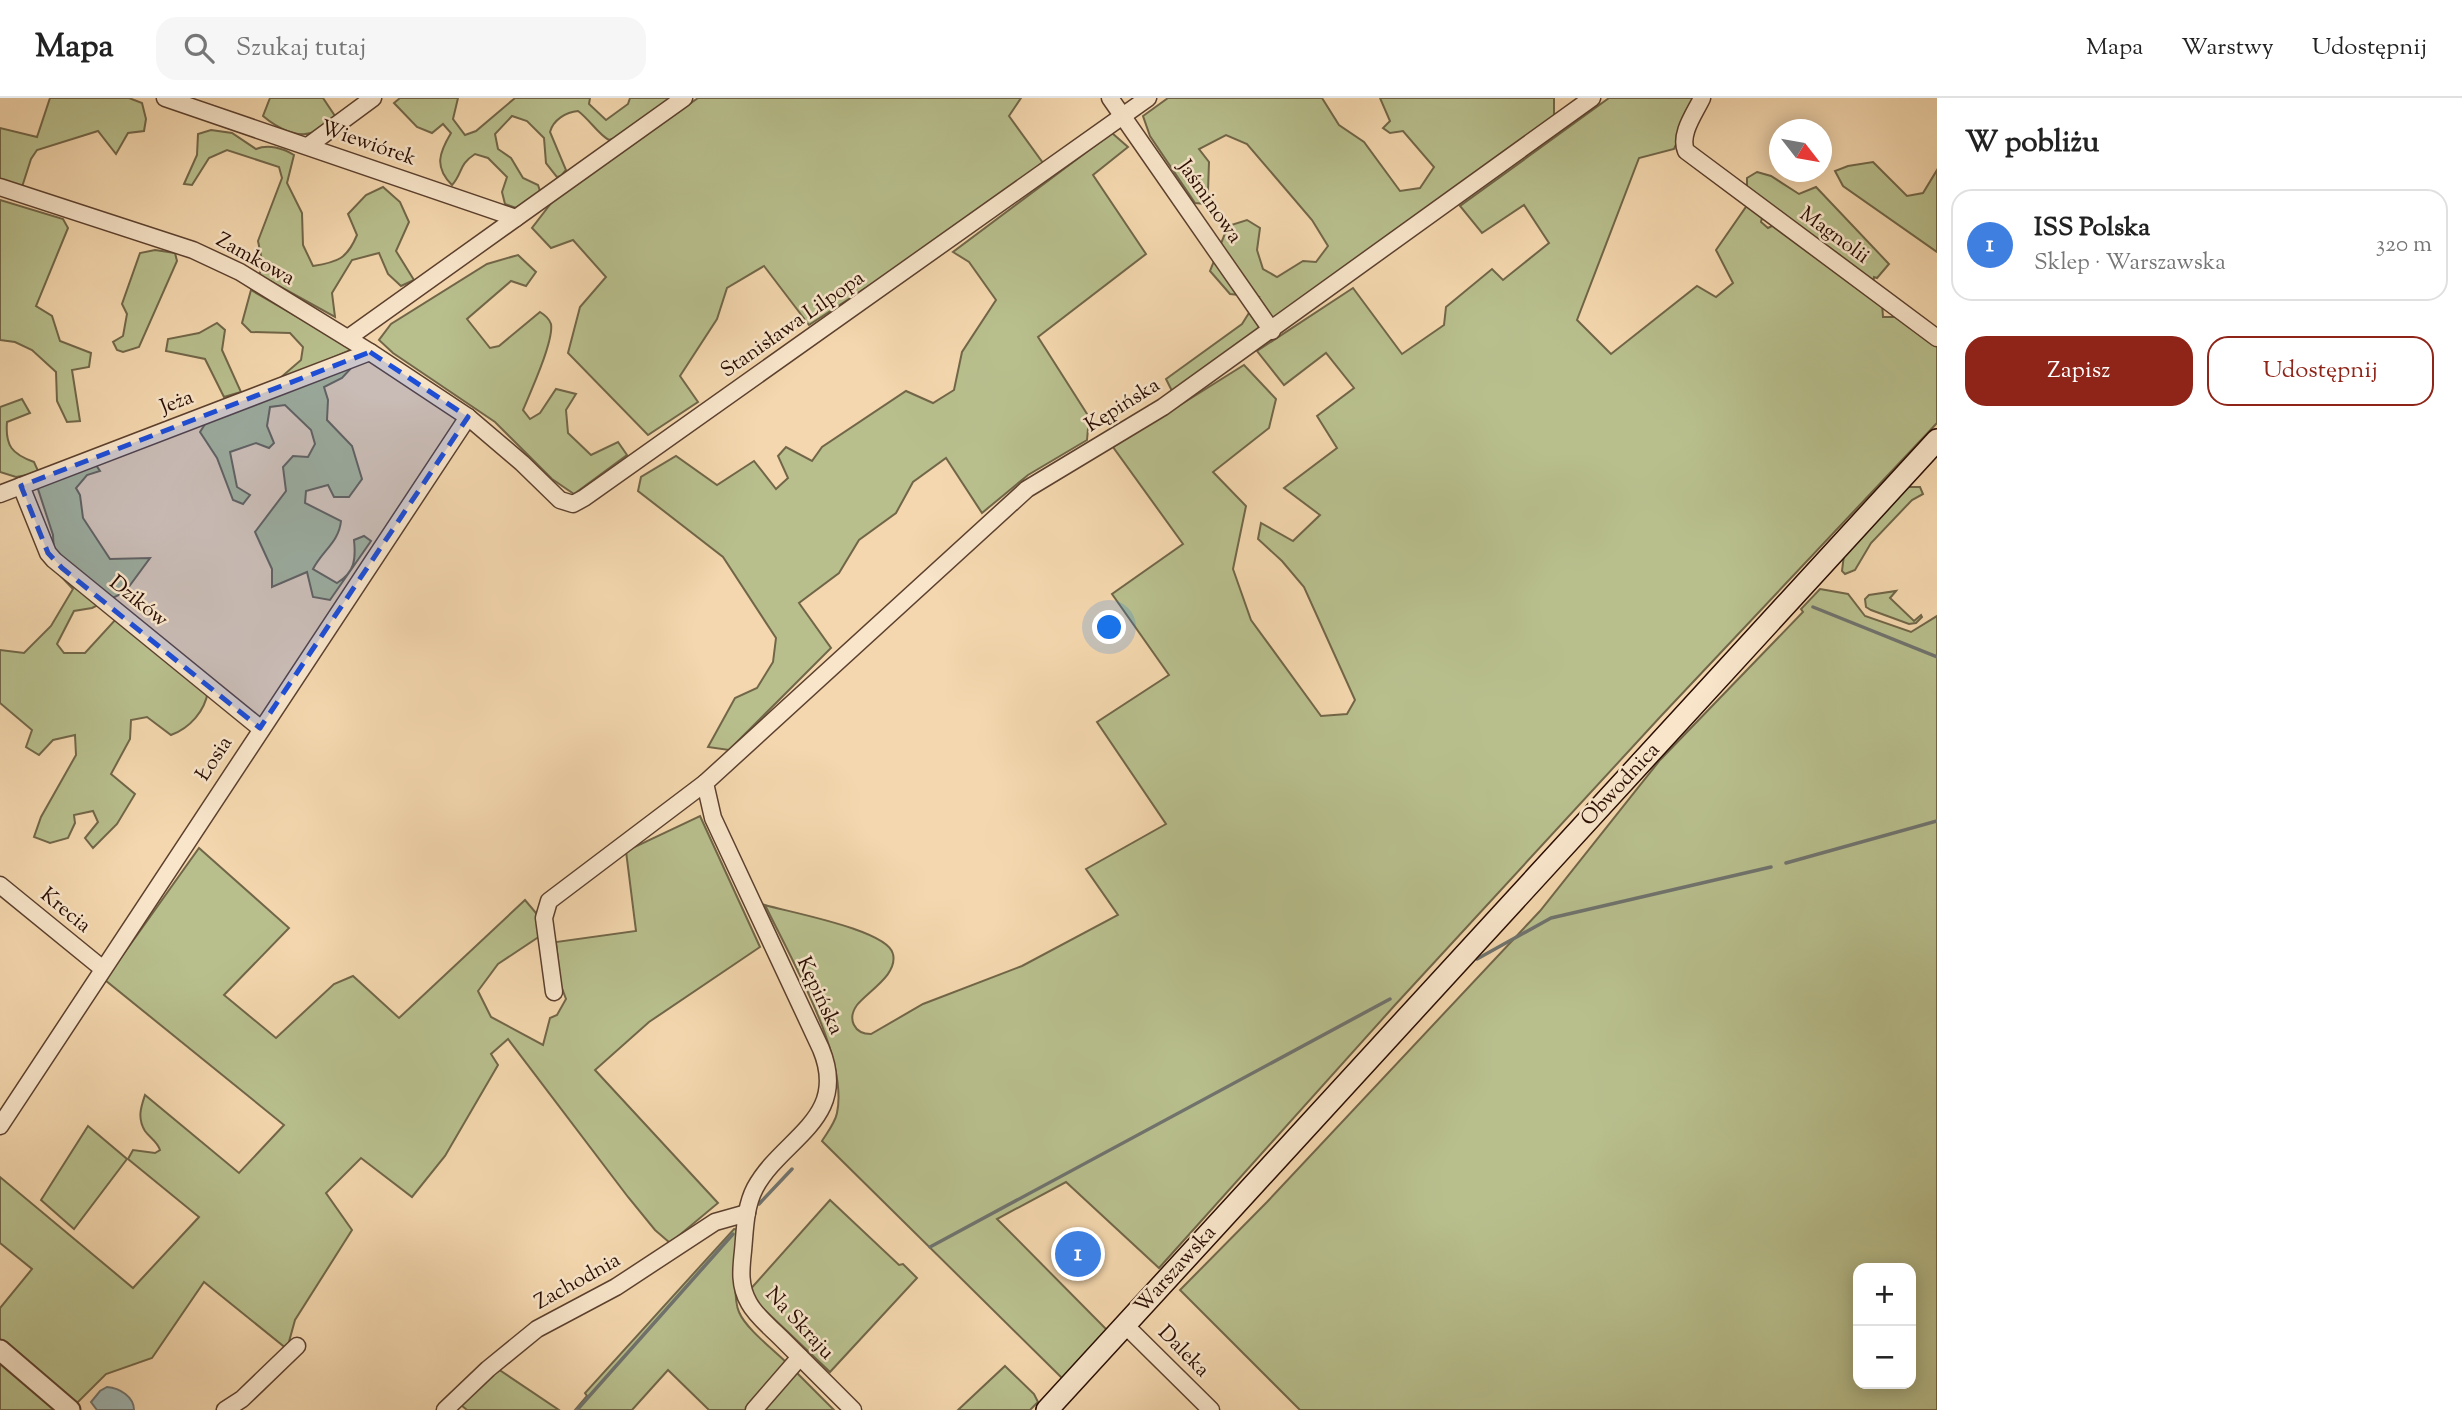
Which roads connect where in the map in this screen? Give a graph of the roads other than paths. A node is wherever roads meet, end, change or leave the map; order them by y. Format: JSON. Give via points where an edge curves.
{"nodes":[{"id":1,"x":165,"y":98,"type":"edge"},
{"id":2,"x":373,"y":98,"type":"edge"},
{"id":3,"x":684,"y":98,"type":"edge"},
{"id":4,"x":1110,"y":98,"type":"edge"},
{"id":5,"x":1148,"y":98,"type":"edge"},
{"id":6,"x":1592,"y":98,"type":"edge"},
{"id":7,"x":1702,"y":98,"type":"edge"},
{"id":8,"x":1124,"y":116,"type":"junction"},
{"id":9,"x":309,"y":146,"type":"junction"},
{"id":10,"x":0,"y":187,"type":"edge"},
{"id":11,"x":516,"y":218,"type":"junction"},
{"id":12,"x":1272,"y":331,"type":"junction"},
{"id":13,"x":348,"y":338,"type":"junction"},
{"id":14,"x":1937,"y":338,"type":"edge"},
{"id":15,"x":370,"y":352,"type":"junction"},
{"id":16,"x":468,"y":417,"type":"junction"},
{"id":17,"x":1937,"y":440,"type":"edge"},
{"id":18,"x":21,"y":486,"type":"junction"},
{"id":19,"x":0,"y":494,"type":"edge"},
{"id":20,"x":260,"y":728,"type":"junction"},
{"id":21,"x":705,"y":783,"type":"junction"},
{"id":22,"x":0,"y":885,"type":"edge"},
{"id":23,"x":103,"y":969,"type":"junction"},
{"id":24,"x":554,"y":992,"type":"dead end"},
{"id":25,"x":0,"y":1126,"type":"edge"},
{"id":26,"x":1304,"y":1129,"type":"joint"},
{"id":27,"x":747,"y":1213,"type":"junction"},
{"id":28,"x":1125,"y":1325,"type":"junction"},
{"id":29,"x":297,"y":1346,"type":"dead end"},
{"id":30,"x":0,"y":1350,"type":"edge"},
{"id":31,"x":800,"y":1357,"type":"junction"},
{"id":32,"x":247,"y":1404,"type":"edge"},
{"id":33,"x":70,"y":1410,"type":"edge"},
{"id":34,"x":225,"y":1410,"type":"edge"},
{"id":35,"x":445,"y":1410,"type":"edge"},
{"id":36,"x":754,"y":1410,"type":"edge"},
{"id":37,"x":853,"y":1410,"type":"edge"},
{"id":38,"x":1047,"y":1410,"type":"edge"},
{"id":39,"x":1211,"y":1410,"type":"edge"}],
"edges":[{"from":1,"to":9,"type":"street","name":"Wiewiórek"},
{"from":2,"to":9,"type":"street"},
{"from":3,"to":11,"type":"street"},
{"from":4,"to":8,"type":"street","name":"Jaśminowa"},
{"from":5,"to":8,"type":"street","name":"Stanisława Lilpopa"},
{"from":6,"to":12,"type":"street","name":"Kępińska"},
{"from":7,"to":14,"type":"street","name":"Magnolii","via":[[1686,131],[1686,151]]},
{"from":8,"to":12,"type":"street","name":"Jaśminowa"},
{"from":8,"to":16,"type":"street","name":"Stanisława Lilpopa","via":[[573,504],[560,500]]},
{"from":9,"to":11,"type":"street","name":"Wiewiórek"},
{"from":10,"to":13,"type":"street","name":"Zamkowa","via":[[193,250],[240,272]]},
{"from":11,"to":13,"type":"street"},
{"from":12,"to":21,"type":"street","name":"Kępińska","via":[[1163,407],[1003,508]]},
{"from":13,"to":15,"type":"street","name":"Zamkowa"},
{"from":15,"to":16,"type":"street","name":"Zamkowa"},
{"from":15,"to":18,"type":"street","name":"Jeża"},
{"from":16,"to":20,"type":"street","name":"Łosia"},
{"from":17,"to":26,"type":"main road","name":"Obwodnica"},
{"from":18,"to":19,"type":"street","name":"Jeża"},
{"from":18,"to":20,"type":"street","name":"Dzików","via":[[54,560]]},
{"from":20,"to":23,"type":"street","name":"Łosia"},
{"from":21,"to":24,"type":"street","name":"Kępińska","via":[[549,901],[544,918]]},
{"from":21,"to":27,"type":"street","name":"Kępińska","via":[[713,818],[821,1049],[828,1074],[826,1099],[818,1115],[758,1183]]},
{"from":22,"to":23,"type":"street","name":"Krecia"},
{"from":23,"to":25,"type":"street","name":"Łosia"},
{"from":26,"to":28,"type":"main road","name":"Warszawska"},
{"from":27,"to":31,"type":"street","name":"Na Skraju","via":[[743,1291],[752,1308]]},
{"from":27,"to":35,"type":"street","name":"Zachodnia","via":[[715,1222],[616,1287],[537,1329]]},
{"from":28,"to":38,"type":"main road","name":"Warszawska"},
{"from":28,"to":39,"type":"street","name":"Daleka"},
{"from":29,"to":32,"type":"street"},
{"from":30,"to":33,"type":"street"},
{"from":31,"to":36,"type":"street"},
{"from":31,"to":37,"type":"street","name":"Na Skraju"},
{"from":32,"to":34,"type":"street"}]}
